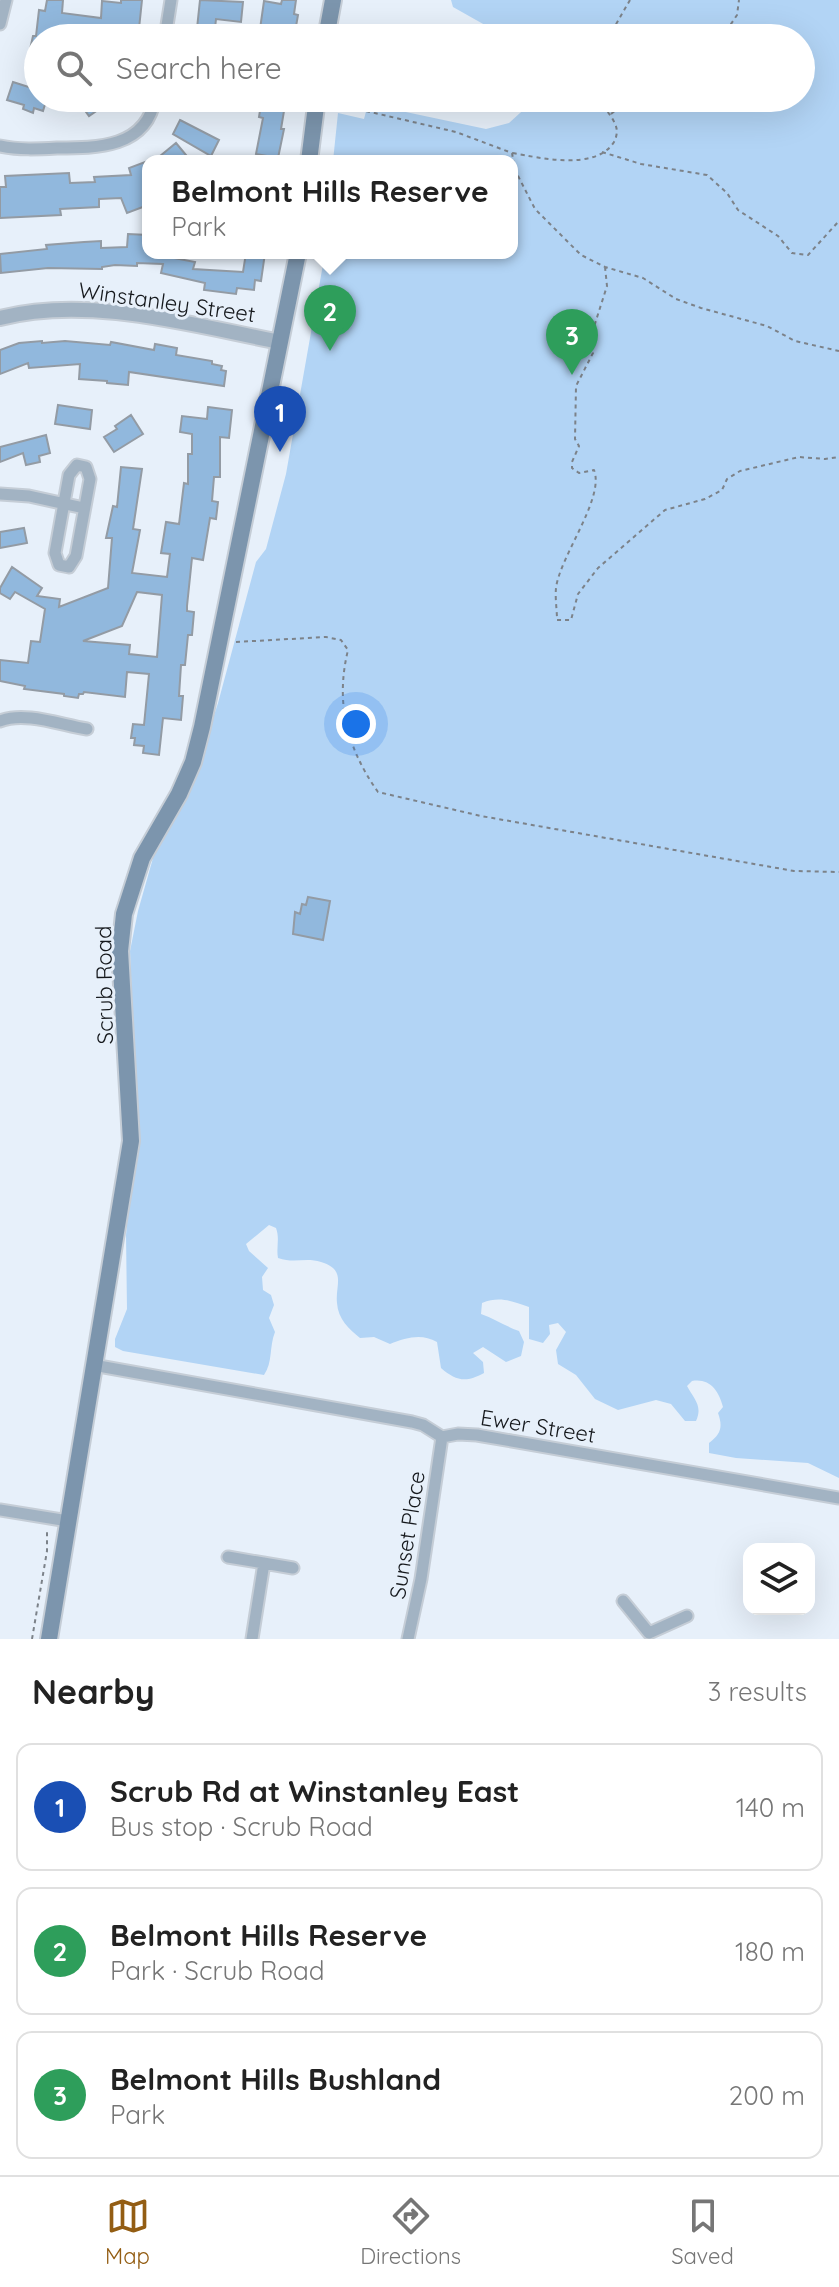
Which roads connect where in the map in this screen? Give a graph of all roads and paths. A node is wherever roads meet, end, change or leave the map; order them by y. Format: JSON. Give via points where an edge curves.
{"nodes":[{"id":1,"x":6,"y":0,"type":"edge"},
{"id":2,"x":171,"y":0,"type":"edge"},
{"id":3,"x":333,"y":0,"type":"edge"},
{"id":4,"x":630,"y":0,"type":"edge"},
{"id":5,"x":739,"y":0,"type":"edge"},
{"id":6,"x":0,"y":24,"type":"edge"},
{"id":7,"x":167,"y":24,"type":"edge"},
{"id":8,"x":329,"y":24,"type":"edge"},
{"id":9,"x":616,"y":24,"type":"edge"},
{"id":10,"x":731,"y":24,"type":"edge"},
{"id":11,"x":149,"y":112,"type":"edge"},
{"id":12,"x":315,"y":112,"type":"edge"},
{"id":13,"x":370,"y":112,"type":"edge"},
{"id":14,"x":608,"y":112,"type":"edge"},
{"id":15,"x":614,"y":112,"type":"edge"},
{"id":16,"x":610,"y":115,"type":"junction"},
{"id":17,"x":0,"y":146,"type":"edge"},
{"id":18,"x":602,"y":152,"type":"junction"},
{"id":19,"x":512,"y":153,"type":"joint"},
{"id":20,"x":310,"y":155,"type":"edge"},
{"id":21,"x":518,"y":176,"type":"edge"},
{"id":22,"x":839,"y":221,"type":"edge"},
{"id":23,"x":297,"y":259,"type":"edge"},
{"id":24,"x":605,"y":267,"type":"junction"},
{"id":25,"x":0,"y":318,"type":"edge"},
{"id":26,"x":280,"y":342,"type":"junction"},
{"id":27,"x":839,"y":351,"type":"edge"},
{"id":28,"x":839,"y":457,"type":"edge"},
{"id":29,"x":0,"y":494,"type":"edge"},
{"id":30,"x":64,"y":503,"type":"junction"},
{"id":31,"x":84,"y":508,"type":"junction"},
{"id":32,"x":219,"y":643,"type":"junction"},
{"id":33,"x":0,"y":721,"type":"edge"},
{"id":34,"x":87,"y":729,"type":"dead end"},
{"id":35,"x":839,"y":872,"type":"edge"},
{"id":36,"x":93,"y":1365,"type":"junction"},
{"id":37,"x":442,"y":1437,"type":"junction"},
{"id":38,"x":839,"y":1498,"type":"edge"},
{"id":39,"x":0,"y":1510,"type":"edge"},
{"id":40,"x":49,"y":1518,"type":"junction"},
{"id":41,"x":68,"y":1521,"type":"junction"},
{"id":42,"x":228,"y":1557,"type":"dead end"},
{"id":43,"x":264,"y":1563,"type":"junction"},
{"id":44,"x":293,"y":1568,"type":"dead end"},
{"id":45,"x":623,"y":1601,"type":"dead end"},
{"id":46,"x":687,"y":1616,"type":"dead end"},
{"id":47,"x":649,"y":1636,"type":"edge"},
{"id":48,"x":32,"y":1639,"type":"edge"},
{"id":49,"x":49,"y":1639,"type":"edge"},
{"id":50,"x":252,"y":1639,"type":"edge"},
{"id":51,"x":408,"y":1639,"type":"edge"}],
"edges":[{"from":1,"to":6,"type":"street"},
{"from":2,"to":7,"type":"street"},
{"from":3,"to":8,"type":"main road"},
{"from":4,"to":9,"type":"path"},
{"from":5,"to":10,"type":"path"},
{"from":11,"to":17,"type":"street","via":[[118,144]]},
{"from":12,"to":20,"type":"main road"},
{"from":13,"to":19,"type":"path","via":[[456,132]]},
{"from":14,"to":16,"type":"path"},
{"from":15,"to":16,"type":"path"},
{"from":16,"to":18,"type":"path","via":[[617,135]]},
{"from":18,"to":19,"type":"path","via":[[562,161]]},
{"from":18,"to":22,"type":"path","via":[[707,175],[738,210],[778,236],[792,253],[808,255]]},
{"from":21,"to":24,"type":"path","via":[[535,209],[581,255]]},
{"from":23,"to":26,"type":"main road","name":"Scrub Road"},
{"from":24,"to":27,"type":"path","via":[[643,278],[701,308]]},
{"from":24,"to":28,"type":"path","via":[[607,286],[592,333],[593,353],[576,386],[579,446],[572,462],[579,473],[594,470],[596,492],[556,587],[557,620],[571,620],[578,594],[598,568],[665,510],[705,499],[740,471],[799,457]]},
{"from":25,"to":26,"type":"street","name":"Winstanley Street","via":[[71,309]]},
{"from":26,"to":32,"type":"main road","name":"Scrub Road"},
{"from":29,"to":30,"type":"street"},
{"from":30,"to":31,"type":"street"},
{"from":30,"to":31,"type":"street","via":[[69,475],[77,465],[86,467],[90,479]]},
{"from":30,"to":31,"type":"street","via":[[55,553],[59,565],[69,567],[76,556]]},
{"from":32,"to":35,"type":"path","via":[[341,640],[348,650],[342,685],[347,733],[378,792],[481,816],[794,871]]},
{"from":32,"to":36,"type":"main road","name":"Scrub Road","via":[[193,762],[142,858],[124,914],[120,951],[131,1141]]},
{"from":33,"to":34,"type":"street","via":[[31,719]]},
{"from":36,"to":37,"type":"street","name":"Ewer Street","via":[[412,1422]]},
{"from":36,"to":41,"type":"main road","name":"Scrub Road"},
{"from":37,"to":38,"type":"street","name":"Ewer Street","via":[[477,1435]]},
{"from":37,"to":51,"type":"street","name":"Sunset Place"},
{"from":39,"to":40,"type":"street"},
{"from":40,"to":41,"type":"street"},
{"from":40,"to":48,"type":"path"},
{"from":41,"to":49,"type":"main road","name":"Scrub Road"},
{"from":42,"to":43,"type":"street"},
{"from":43,"to":44,"type":"street"},
{"from":43,"to":50,"type":"street"},
{"from":45,"to":47,"type":"street"},
{"from":46,"to":47,"type":"street"}]}
